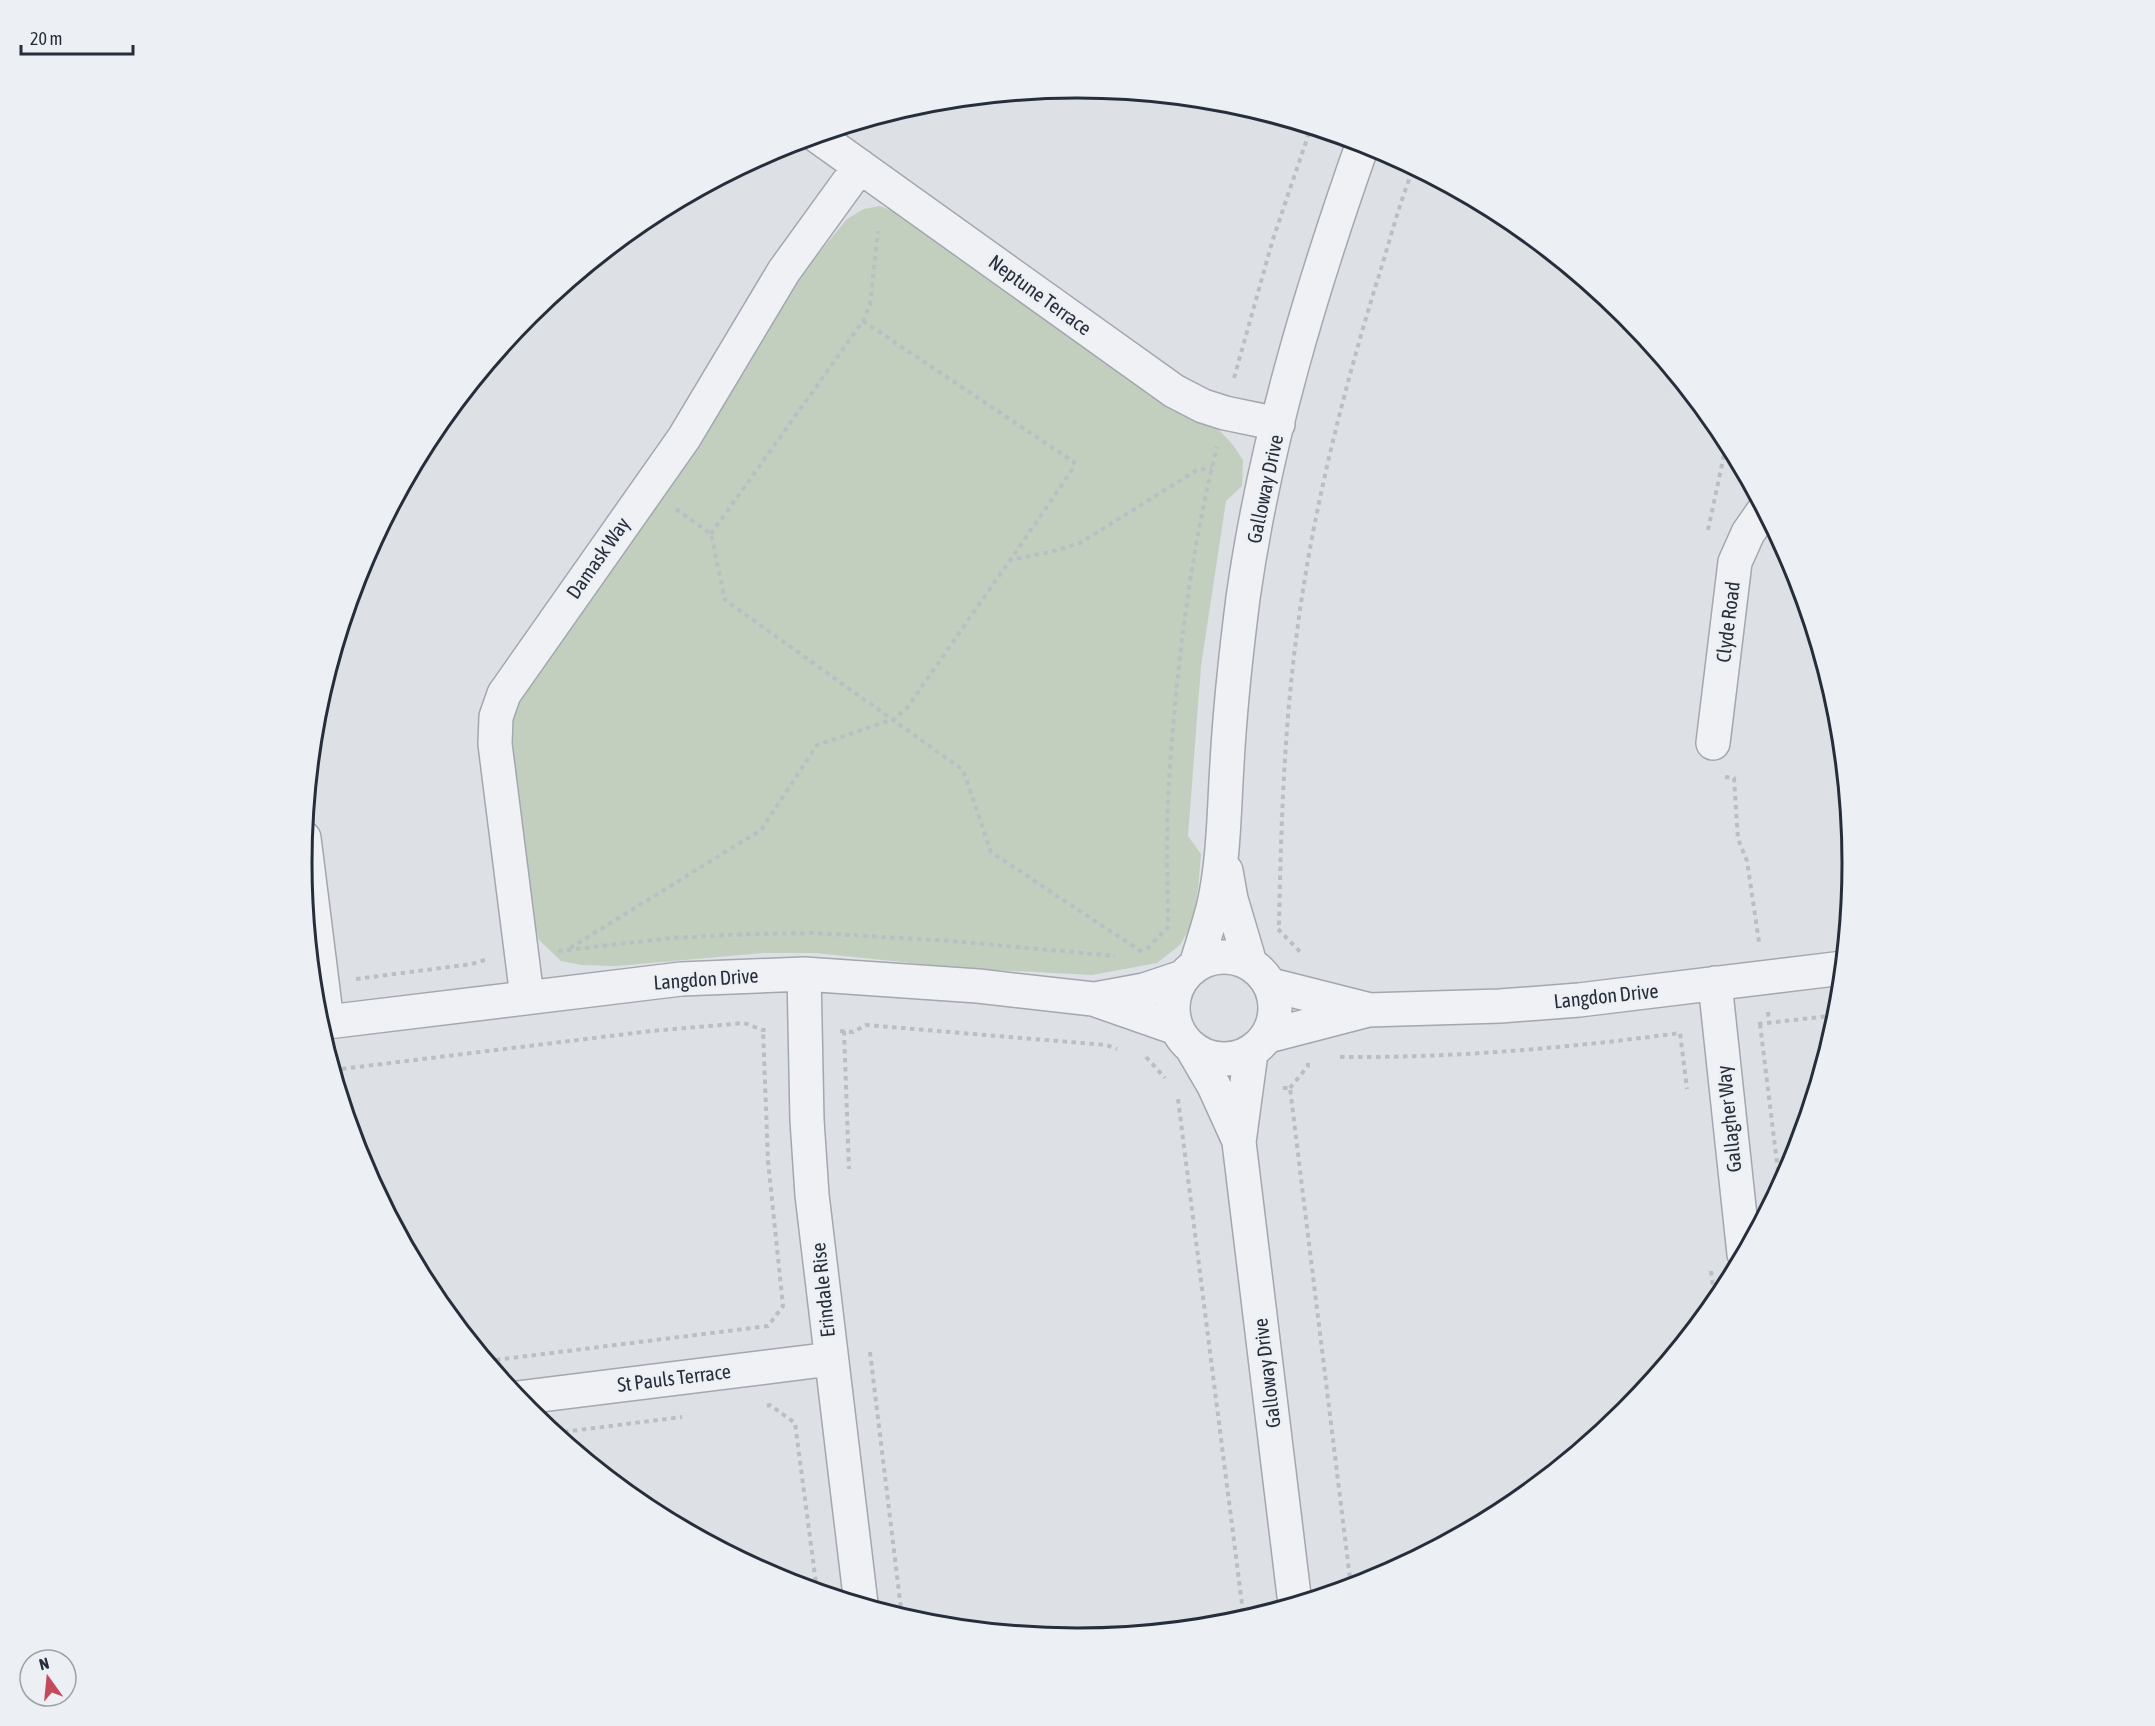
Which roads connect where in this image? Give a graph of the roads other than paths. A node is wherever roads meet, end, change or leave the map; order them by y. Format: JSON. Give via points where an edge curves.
{"nodes":[{"id":1,"x":824,"y":141,"type":"edge"},
{"id":2,"x":1360,"y":152,"type":"edge"},
{"id":3,"x":860,"y":166,"type":"junction"},
{"id":4,"x":1278,"y":424,"type":"junction"},
{"id":5,"x":1760,"y":516,"type":"edge"},
{"id":6,"x":1713,"y":743,"type":"dead end"},
{"id":7,"x":1222,"y":846,"type":"junction"},
{"id":8,"x":317,"y":942,"type":"edge"},
{"id":9,"x":1835,"y":969,"type":"edge"},
{"id":10,"x":1190,"y":971,"type":"junction"},
{"id":11,"x":804,"y":974,"type":"junction"},
{"id":12,"x":1261,"y":974,"type":"junction"},
{"id":13,"x":321,"y":976,"type":"edge"},
{"id":14,"x":1715,"y":983,"type":"junction"},
{"id":15,"x":526,"y":997,"type":"junction"},
{"id":16,"x":1144,"y":1003,"type":"junction"},
{"id":17,"x":1368,"y":1010,"type":"junction"},
{"id":18,"x":329,"y":1022,"type":"edge"},
{"id":19,"x":1185,"y":1039,"type":"junction"},
{"id":20,"x":1259,"y":1044,"type":"junction"},
{"id":21,"x":1239,"y":1142,"type":"junction"},
{"id":22,"x":1743,"y":1241,"type":"edge"},
{"id":23,"x":831,"y":1359,"type":"junction"},
{"id":24,"x":529,"y":1397,"type":"edge"},
{"id":25,"x":860,"y":1596,"type":"edge"},
{"id":26,"x":1294,"y":1597,"type":"edge"}],
"edges":[{"from":1,"to":3,"type":"street","name":"Neptune Terrace"},
{"from":2,"to":4,"type":"street","name":"Galloway Drive","via":[[1313,292]]},
{"from":3,"to":4,"type":"street","name":"Neptune Terrace","via":[[1174,391],[1225,413]]},
{"from":3,"to":15,"type":"street","name":"Damask Way","via":[[784,271],[690,429],[504,694],[496,717],[495,744]]},
{"from":4,"to":7,"type":"street","name":"Galloway Drive","via":[[1244,596],[1231,700]]},
{"from":5,"to":6,"type":"street","name":"Clyde Road","via":[[1735,562]]},
{"from":7,"to":10,"type":"street","name":"Galloway Drive","via":[[1214,903]]},
{"from":7,"to":12,"type":"street","name":"Galloway Drive","via":[[1231,899]]},
{"from":8,"to":13,"type":"street"},
{"from":9,"to":14,"type":"street","name":"Langdon Drive"},
{"from":10,"to":12,"type":"street","via":[[1209,959],[1223,956],[1237,958]]},
{"from":10,"to":16,"type":"street"},
{"from":10,"to":19,"type":"street","via":[[1174,993],[1172,1010]]},
{"from":11,"to":15,"type":"street","name":"Langdon Drive","via":[[681,980]]},
{"from":11,"to":16,"type":"street","name":"Langdon Drive"},
{"from":11,"to":23,"type":"street","name":"Erindale Rise","via":[[812,1195]]},
{"from":12,"to":17,"type":"street","name":"Langdon Drive"},
{"from":12,"to":20,"type":"street","via":[[1276,1002],[1275,1020]]},
{"from":14,"to":17,"type":"street","name":"Langdon Drive","via":[[1579,1000]]},
{"from":14,"to":22,"type":"street","name":"Gallagher Way"},
{"from":15,"to":18,"type":"street","name":"Langdon Drive"},
{"from":16,"to":19,"type":"street","name":"Langdon Drive"},
{"from":17,"to":20,"type":"street","name":"Langdon Drive"},
{"from":19,"to":20,"type":"street","via":[[1207,1057],[1221,1060],[1236,1058]]},
{"from":19,"to":21,"type":"street","name":"Galloway Drive","via":[[1214,1086]]},
{"from":20,"to":21,"type":"street","name":"Galloway Drive"},
{"from":21,"to":26,"type":"street","name":"Galloway Drive"},
{"from":23,"to":24,"type":"street","name":"St Pauls Terrace"},
{"from":23,"to":25,"type":"street","name":"Erindale Rise"}]}
